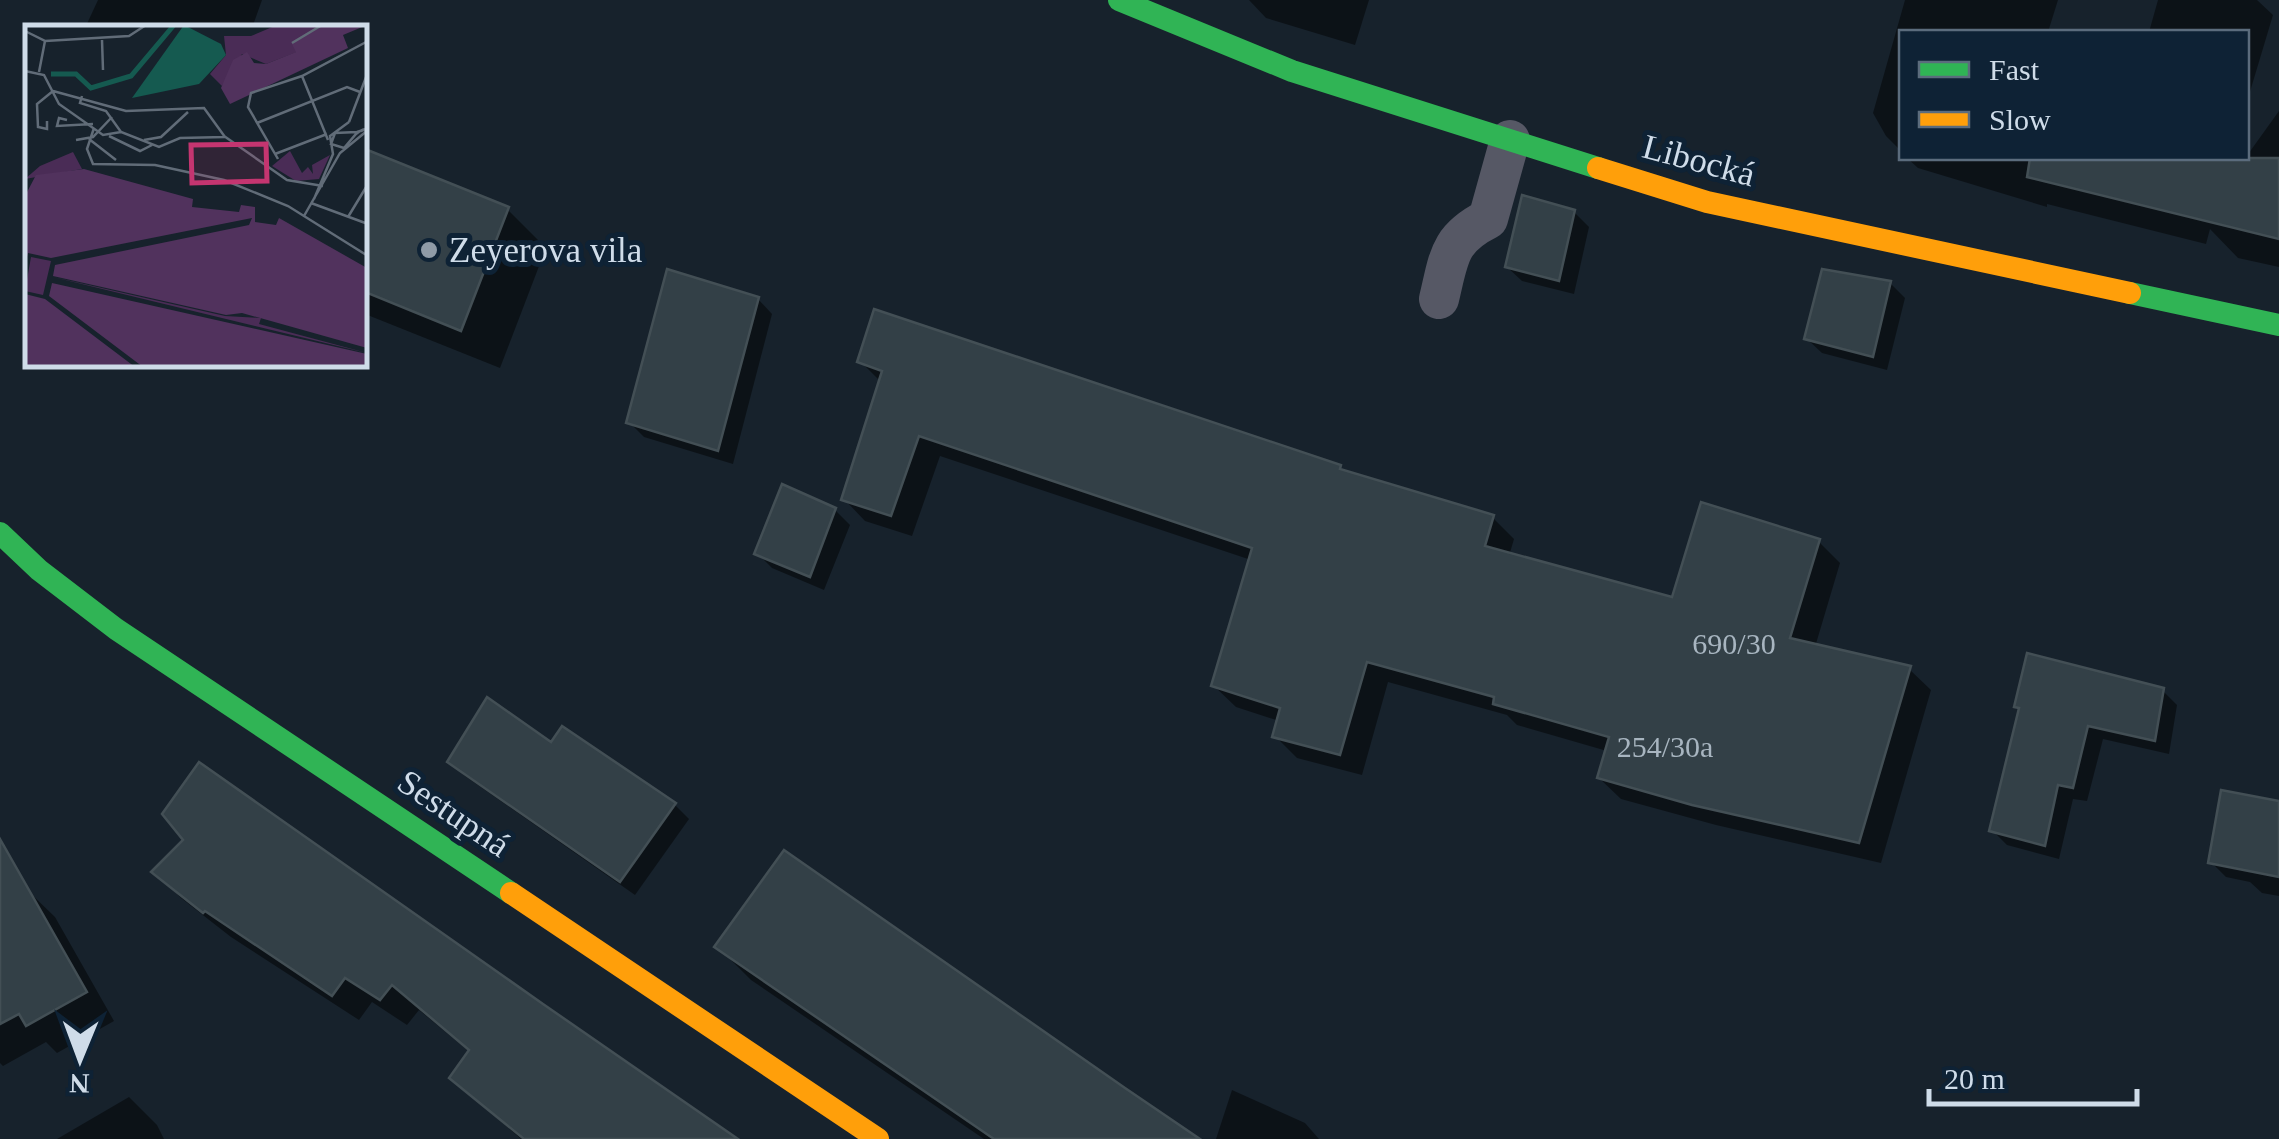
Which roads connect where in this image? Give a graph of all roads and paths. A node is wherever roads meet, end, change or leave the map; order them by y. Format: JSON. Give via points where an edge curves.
{"nodes":[{"id":1,"x":1119,"y":0,"type":"edge"},
{"id":2,"x":1510,"y":140,"type":"junction"},
{"id":3,"x":1439,"y":298,"type":"dead end"},
{"id":4,"x":2279,"y":325,"type":"edge"},
{"id":5,"x":0,"y":533,"type":"edge"},
{"id":6,"x":878,"y":1139,"type":"edge"}],
"edges":[{"from":1,"to":2,"type":"street","name":"Libocká","via":[[1292,71]]},
{"from":2,"to":3,"type":"lane","via":[[1488,219],[1453,244]]},
{"from":2,"to":4,"type":"street","name":"Libocká","via":[[1708,202]]},
{"from":5,"to":6,"type":"street","name":"Sestupná","via":[[116,629]]}]}
